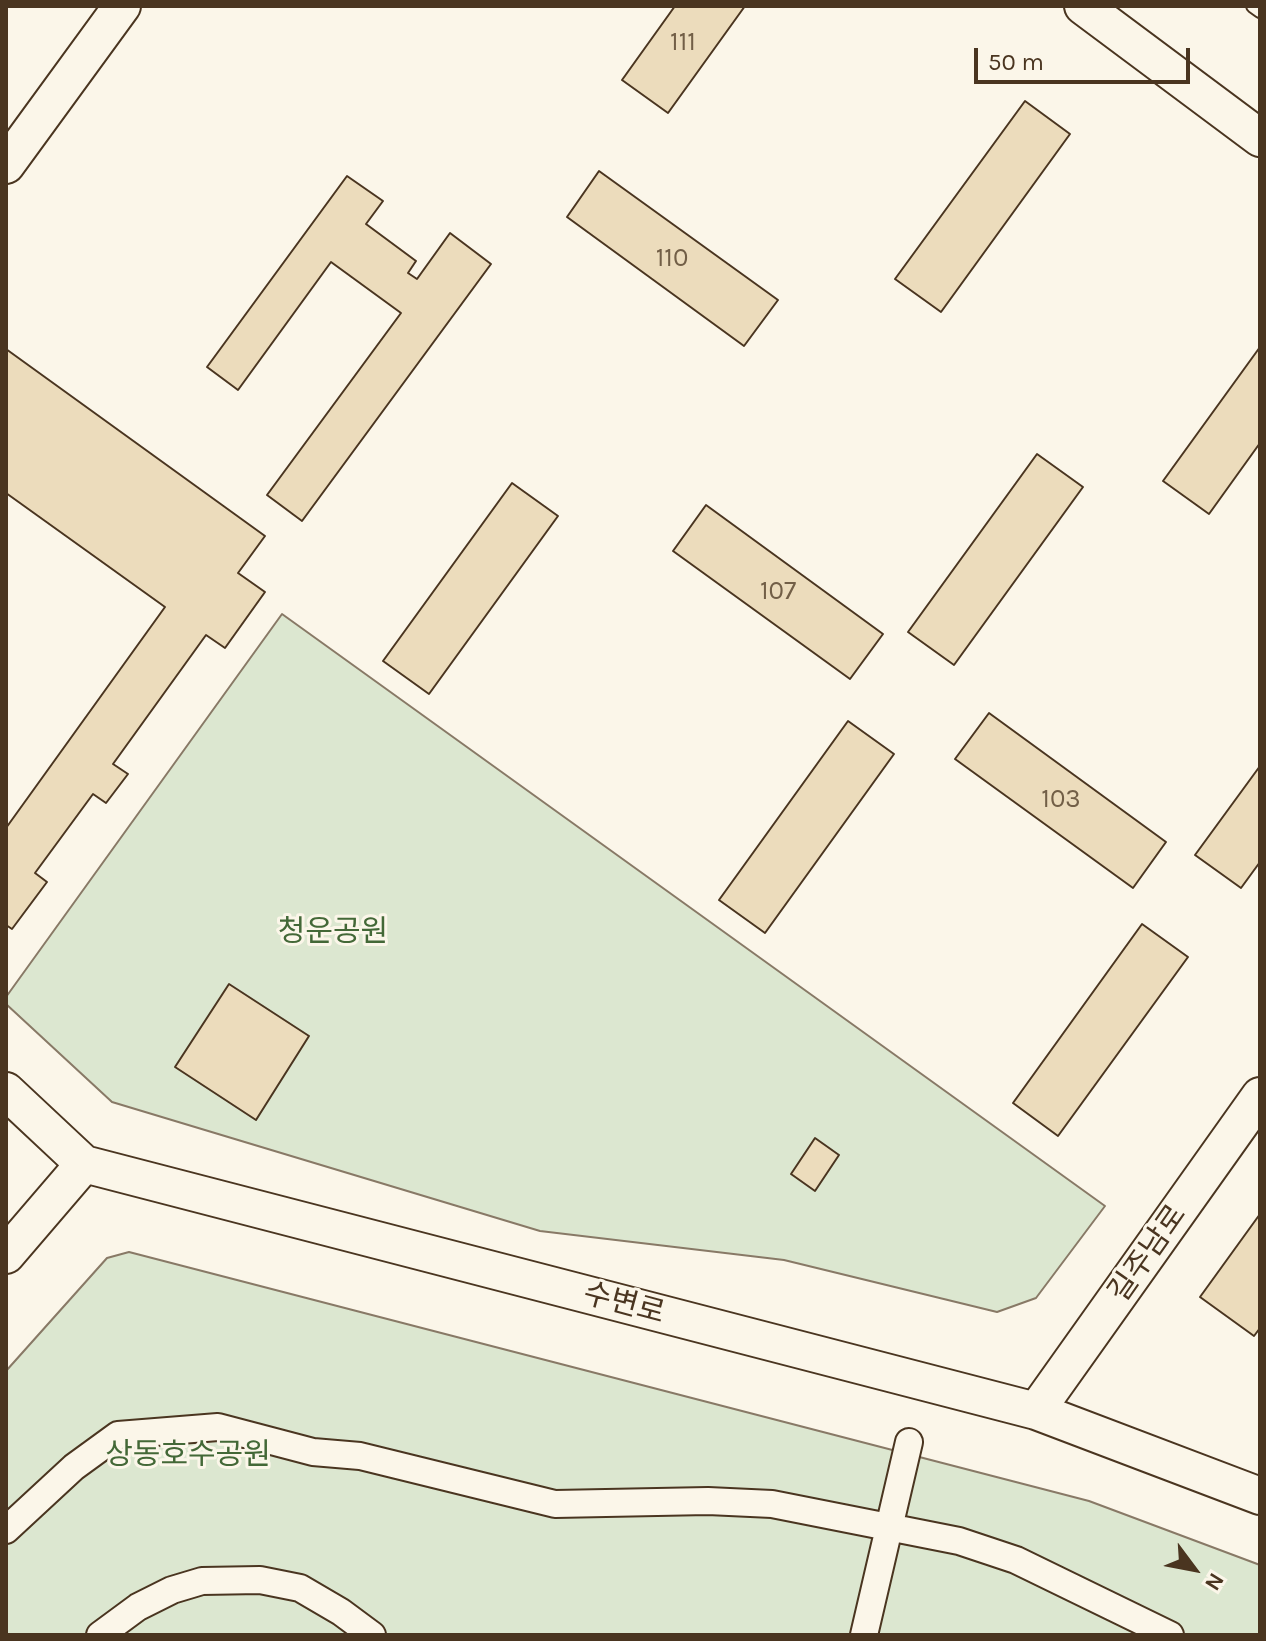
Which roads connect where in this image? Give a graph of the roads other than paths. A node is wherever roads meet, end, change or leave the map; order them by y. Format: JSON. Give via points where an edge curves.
{"nodes":[{"id":1,"x":122,"y":6,"type":"edge"},
{"id":2,"x":1083,"y":6,"type":"edge"},
{"id":3,"x":1253,"y":6,"type":"edge"},
{"id":4,"x":1260,"y":11,"type":"edge"},
{"id":5,"x":1260,"y":138,"type":"edge"},
{"id":6,"x":6,"y":165,"type":"edge"},
{"id":7,"x":6,"y":1091,"type":"edge"},
{"id":8,"x":1260,"y":1096,"type":"edge"},
{"id":9,"x":84,"y":1164,"type":"junction"},
{"id":10,"x":6,"y":1255,"type":"edge"},
{"id":11,"x":1036,"y":1411,"type":"junction"},
{"id":12,"x":909,"y":1442,"type":"dead end"},
{"id":13,"x":1260,"y":1496,"type":"edge"},
{"id":14,"x":889,"y":1528,"type":"junction"},
{"id":15,"x":6,"y":1530,"type":"edge"},
{"id":16,"x":100,"y":1635,"type":"edge"},
{"id":17,"x":372,"y":1635,"type":"edge"},
{"id":18,"x":864,"y":1635,"type":"edge"},
{"id":19,"x":1170,"y":1635,"type":"edge"}],
"edges":[{"from":1,"to":6,"type":"main road"},
{"from":2,"to":5,"type":"main road"},
{"from":3,"to":4,"type":"lane"},
{"from":7,"to":9,"type":"main road","name":"수변로"},
{"from":8,"to":11,"type":"main road","name":"길주남로"},
{"from":9,"to":10,"type":"main road"},
{"from":9,"to":11,"type":"main road","name":"수변로"},
{"from":11,"to":13,"type":"main road","name":"수변로"},
{"from":12,"to":14,"type":"street"},
{"from":14,"to":15,"type":"street","via":[[772,1504],[555,1504],[218,1427],[118,1435],[74,1467]]},
{"from":14,"to":18,"type":"street"},
{"from":14,"to":19,"type":"street","via":[[959,1541],[1016,1560]]},
{"from":16,"to":17,"type":"street","via":[[172,1590],[202,1581],[260,1580],[300,1588]]}]}
